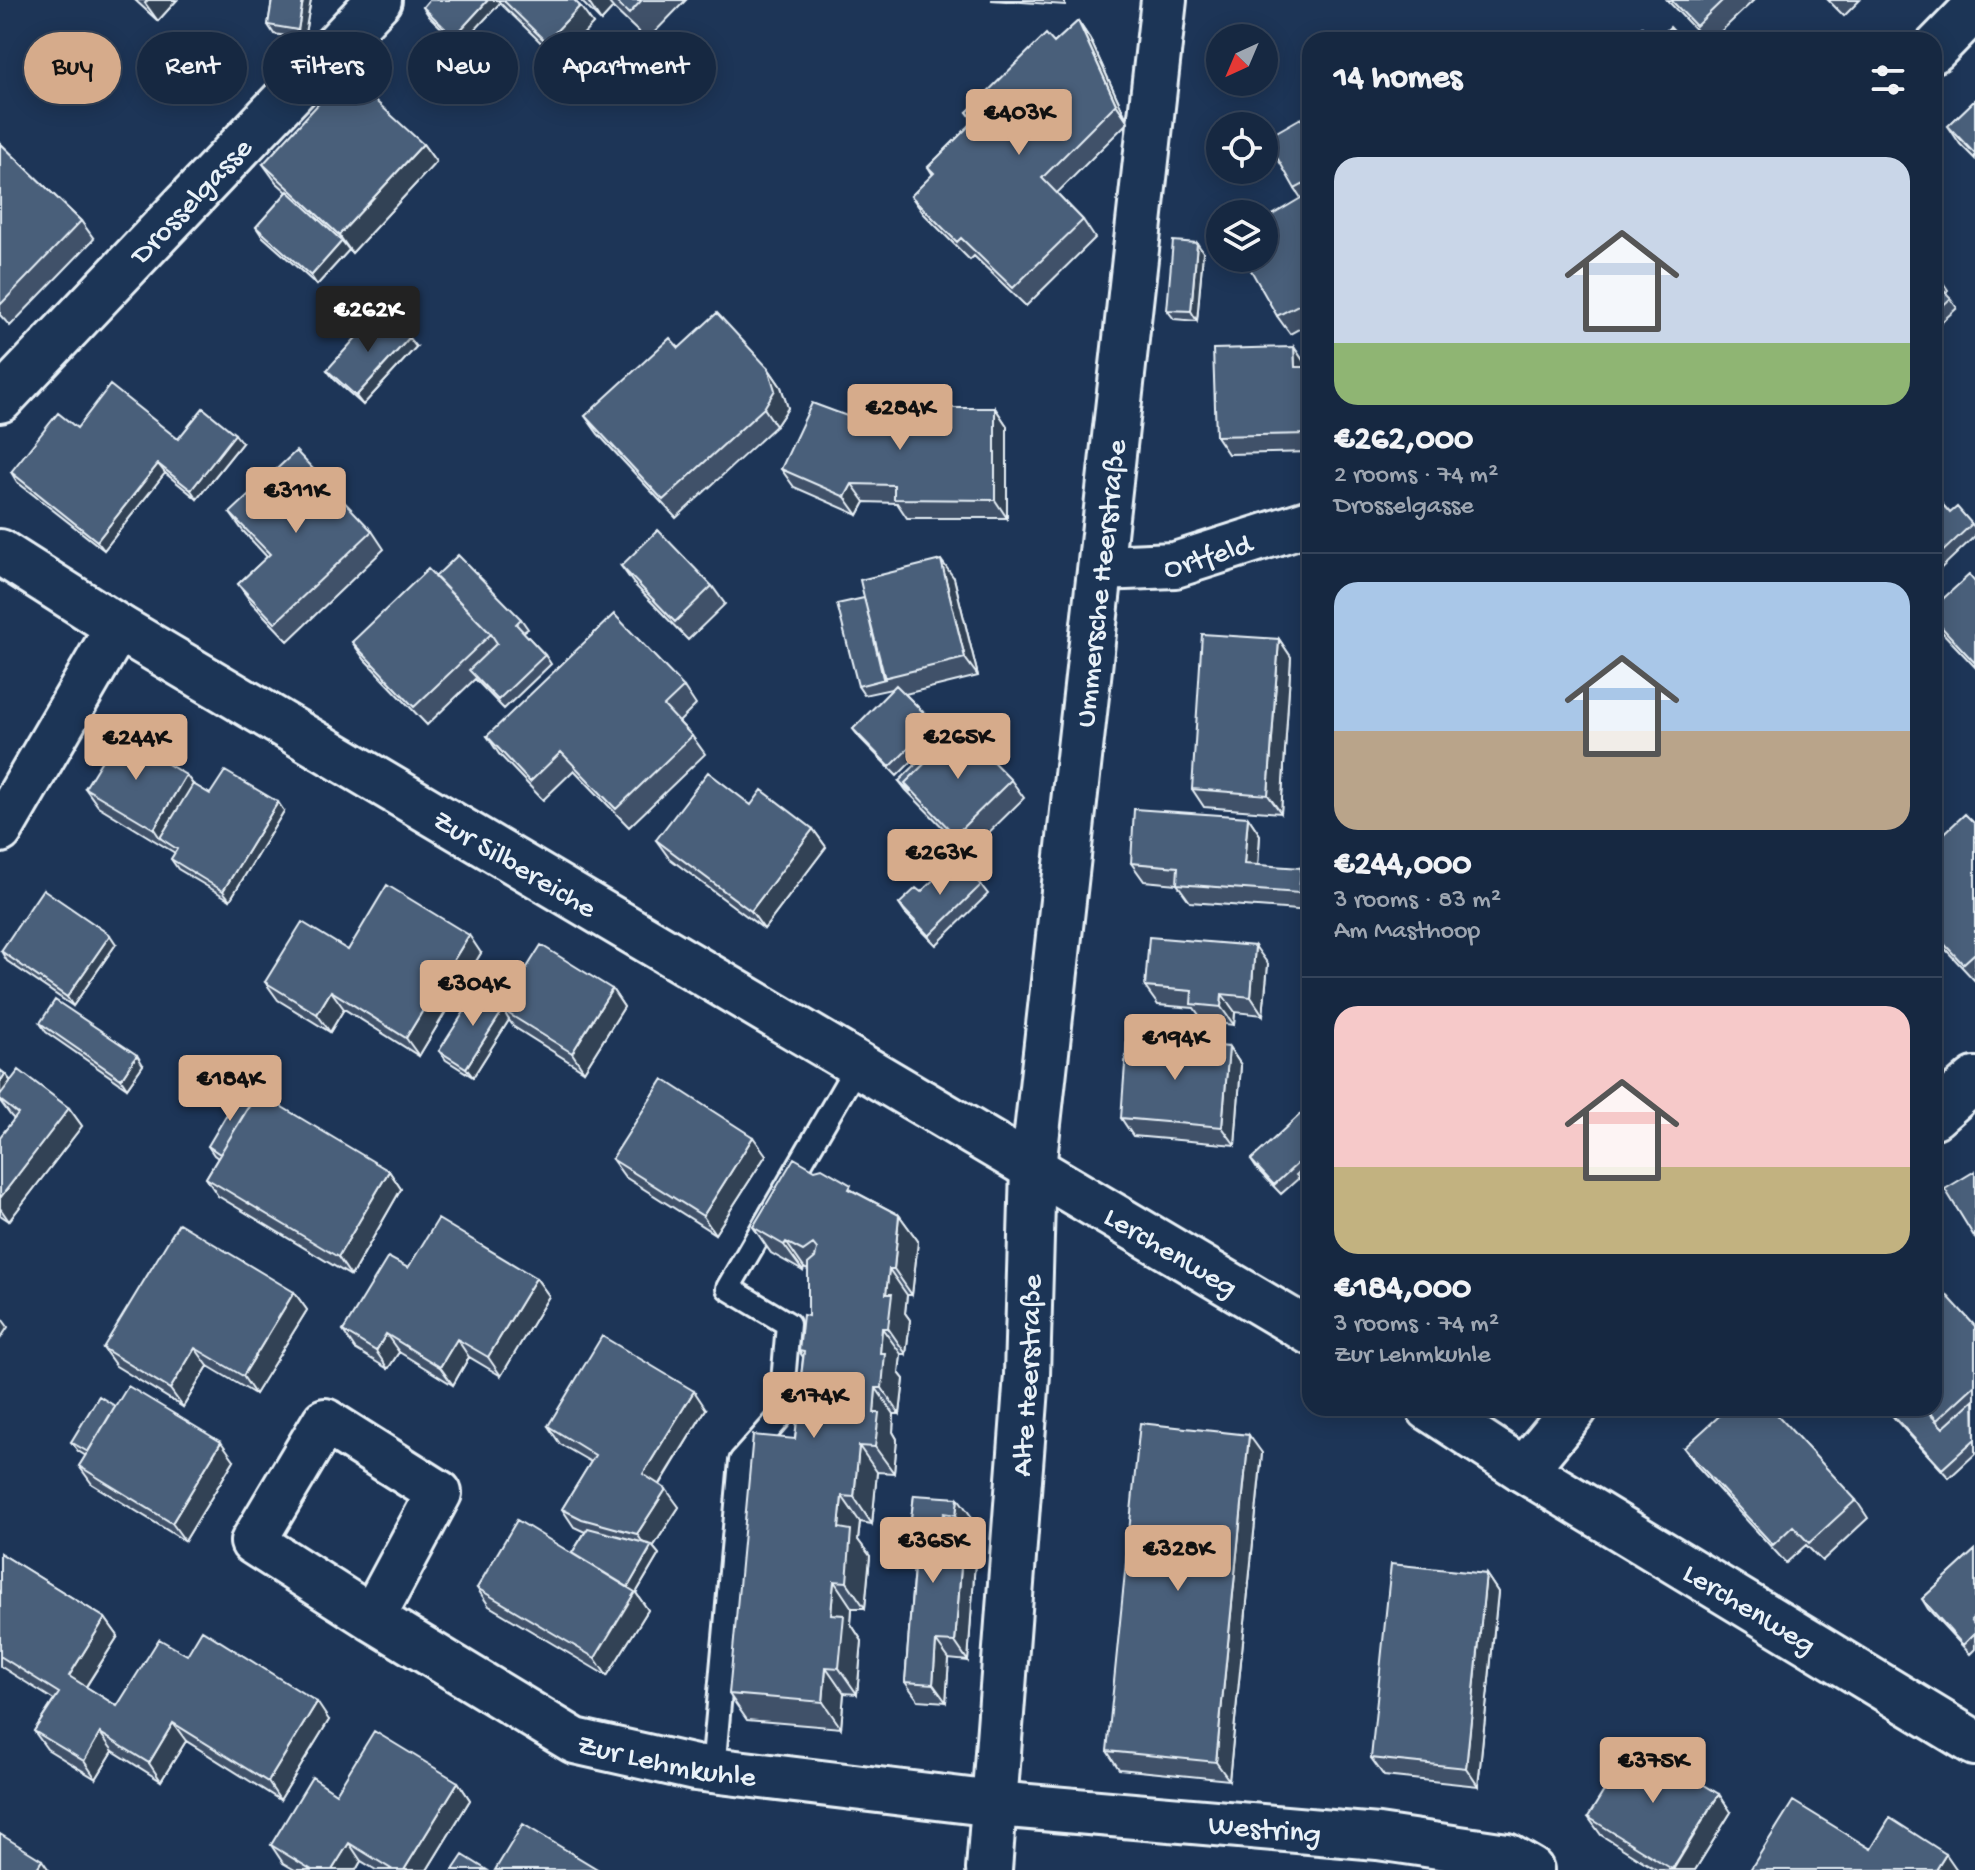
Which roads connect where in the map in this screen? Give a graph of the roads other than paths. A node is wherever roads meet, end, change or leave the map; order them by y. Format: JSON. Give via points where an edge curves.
{"nodes":[{"id":1,"x":1164,"y":0,"type":"edge"},
{"id":2,"x":367,"y":4,"type":"edge"},
{"id":3,"x":1975,"y":8,"type":"edge"},
{"id":4,"x":1942,"y":42,"type":"edge"},
{"id":5,"x":0,"y":400,"type":"edge"},
{"id":6,"x":1302,"y":525,"type":"edge"},
{"id":7,"x":0,"y":552,"type":"edge"},
{"id":8,"x":1101,"y":568,"type":"junction"},
{"id":9,"x":118,"y":627,"type":"junction"},
{"id":10,"x":0,"y":830,"type":"edge"},
{"id":11,"x":858,"y":1064,"type":"junction"},
{"id":12,"x":1975,"y":1080,"type":"edge"},
{"id":13,"x":1942,"y":1109,"type":"edge"},
{"id":14,"x":1033,"y":1168,"type":"junction"},
{"id":15,"x":1302,"y":1327,"type":"edge"},
{"id":16,"x":1441,"y":1416,"type":"edge"},
{"id":17,"x":1568,"y":1416,"type":"edge"},
{"id":18,"x":1524,"y":1470,"type":"junction"},
{"id":19,"x":372,"y":1618,"type":"junction"},
{"id":20,"x":1975,"y":1743,"type":"edge"},
{"id":21,"x":713,"y":1770,"type":"junction"},
{"id":22,"x":995,"y":1804,"type":"junction"},
{"id":23,"x":989,"y":1870,"type":"edge"},
{"id":24,"x":1531,"y":1870,"type":"edge"}],
"edges":[{"from":1,"to":8,"type":"street","name":"Ummersche Heerstraße"},
{"from":2,"to":5,"type":"street","name":"Drosselgasse"},
{"from":3,"to":4,"type":"street"},
{"from":6,"to":8,"type":"street","name":"Ortfeld","via":[[1175,565]]},
{"from":7,"to":9,"type":"street","name":"Zur Silbereiche"},
{"from":8,"to":14,"type":"street","name":"Ummersche Heerstraße"},
{"from":9,"to":10,"type":"street"},
{"from":9,"to":11,"type":"street","name":"Zur Silbereiche"},
{"from":11,"to":14,"type":"street","name":"Zur Silbereiche"},
{"from":11,"to":21,"type":"lane","via":[[728,1288],[788,1324],[780,1417],[741,1461]]},
{"from":12,"to":13,"type":"street"},
{"from":14,"to":15,"type":"street","name":"Lerchenweg"},
{"from":14,"to":22,"type":"street","name":"Alte Heerstraße","via":[[1027,1375]]},
{"from":16,"to":18,"type":"street","name":"Lerchenweg"},
{"from":17,"to":18,"type":"street"},
{"from":18,"to":20,"type":"street","name":"Lerchenweg"},
{"from":19,"to":19,"type":"street","name":"Zur Lehmkuhle","via":[[439,1493],[325,1421],[253,1542]]},
{"from":19,"to":21,"type":"street","name":"Zur Lehmkuhle","via":[[575,1741]]},
{"from":21,"to":22,"type":"street","name":"Zur Lehmkuhle"},
{"from":22,"to":23,"type":"street","name":"Alte Heerstraße"},
{"from":22,"to":24,"type":"street","name":"Westring","via":[[1378,1837],[1507,1856]]}]}
